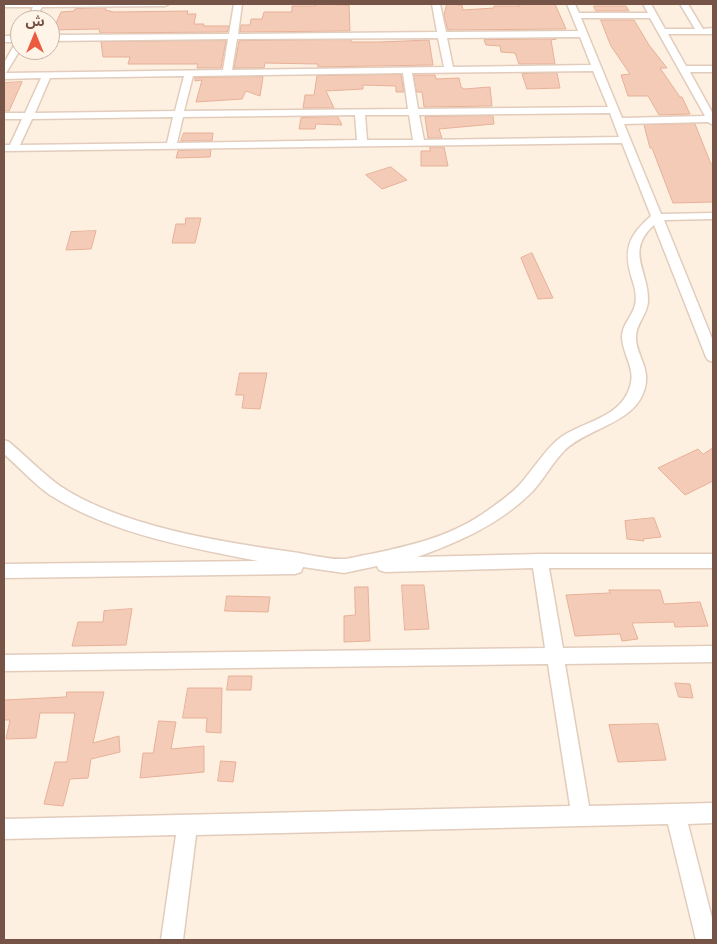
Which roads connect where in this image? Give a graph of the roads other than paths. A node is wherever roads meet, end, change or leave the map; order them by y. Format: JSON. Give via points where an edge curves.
{"nodes":[{"id":1,"x":39,"y":4,"type":"edge"},
{"id":2,"x":74,"y":4,"type":"edge"},
{"id":3,"x":165,"y":4,"type":"edge"},
{"id":4,"x":238,"y":4,"type":"edge"},
{"id":5,"x":436,"y":4,"type":"edge"},
{"id":6,"x":571,"y":4,"type":"edge"},
{"id":7,"x":647,"y":4,"type":"edge"},
{"id":8,"x":684,"y":4,"type":"edge"},
{"id":9,"x":4,"y":5,"type":"edge"},
{"id":10,"x":654,"y":15,"type":"junction"},
{"id":11,"x":576,"y":16,"type":"junction"},
{"id":12,"x":663,"y":32,"type":"junction"},
{"id":13,"x":701,"y":32,"type":"junction"},
{"id":14,"x":713,"y":32,"type":"edge"},
{"id":15,"x":582,"y":34,"type":"junction"},
{"id":16,"x":443,"y":35,"type":"junction"},
{"id":17,"x":232,"y":37,"type":"junction"},
{"id":18,"x":60,"y":38,"type":"edge"},
{"id":19,"x":10,"y":59,"type":"edge"},
{"id":20,"x":597,"y":68,"type":"junction"},
{"id":21,"x":684,"y":69,"type":"junction"},
{"id":22,"x":713,"y":69,"type":"edge"},
{"id":23,"x":449,"y":70,"type":"junction"},
{"id":24,"x":4,"y":71,"type":"edge"},
{"id":25,"x":407,"y":71,"type":"junction"},
{"id":26,"x":189,"y":73,"type":"junction"},
{"id":27,"x":227,"y":73,"type":"junction"},
{"id":28,"x":47,"y":75,"type":"junction"},
{"id":29,"x":4,"y":76,"type":"edge"},
{"id":30,"x":414,"y":112,"type":"junction"},
{"id":31,"x":360,"y":113,"type":"junction"},
{"id":32,"x":180,"y":114,"type":"junction"},
{"id":33,"x":711,"y":115,"type":"edge"},
{"id":34,"x":4,"y":116,"type":"edge"},
{"id":35,"x":28,"y":116,"type":"junction"},
{"id":36,"x":616,"y":116,"type":"junction"},
{"id":37,"x":626,"y":140,"type":"junction"},
{"id":38,"x":362,"y":143,"type":"junction"},
{"id":39,"x":419,"y":143,"type":"junction"},
{"id":40,"x":172,"y":146,"type":"junction"},
{"id":41,"x":9,"y":148,"type":"edge"},
{"id":42,"x":657,"y":216,"type":"junction"},
{"id":43,"x":713,"y":216,"type":"edge"},
{"id":44,"x":713,"y":358,"type":"edge"},
{"id":45,"x":4,"y":446,"type":"edge"},
{"id":46,"x":540,"y":561,"type":"junction"},
{"id":47,"x":713,"y":561,"type":"edge"},
{"id":48,"x":344,"y":566,"type":"junction"},
{"id":49,"x":4,"y":571,"type":"edge"},
{"id":50,"x":713,"y":654,"type":"edge"},
{"id":51,"x":555,"y":657,"type":"junction"},
{"id":52,"x":4,"y":663,"type":"edge"},
{"id":53,"x":713,"y":812,"type":"edge"},
{"id":54,"x":675,"y":813,"type":"junction"},
{"id":55,"x":581,"y":816,"type":"junction"},
{"id":56,"x":187,"y":825,"type":"junction"},
{"id":57,"x":4,"y":829,"type":"edge"},
{"id":58,"x":172,"y":940,"type":"edge"},
{"id":59,"x":707,"y":940,"type":"edge"}],
"edges":[{"from":1,"to":2,"type":"street"},
{"from":1,"to":9,"type":"street"},
{"from":2,"to":3,"type":"street"},
{"from":4,"to":17,"type":"street"},
{"from":5,"to":16,"type":"street"},
{"from":6,"to":11,"type":"street"},
{"from":7,"to":10,"type":"street"},
{"from":8,"to":13,"type":"street"},
{"from":10,"to":11,"type":"street"},
{"from":10,"to":12,"type":"street"},
{"from":11,"to":15,"type":"street"},
{"from":12,"to":13,"type":"street"},
{"from":12,"to":21,"type":"street"},
{"from":13,"to":14,"type":"street"},
{"from":15,"to":16,"type":"street"},
{"from":15,"to":20,"type":"street"},
{"from":16,"to":17,"type":"street"},
{"from":16,"to":23,"type":"street"},
{"from":17,"to":18,"type":"street"},
{"from":17,"to":27,"type":"street"},
{"from":19,"to":24,"type":"street"},
{"from":20,"to":23,"type":"street"},
{"from":20,"to":36,"type":"street"},
{"from":21,"to":22,"type":"street"},
{"from":21,"to":33,"type":"street"},
{"from":23,"to":25,"type":"street"},
{"from":25,"to":27,"type":"street"},
{"from":25,"to":30,"type":"street"},
{"from":26,"to":27,"type":"street"},
{"from":26,"to":28,"type":"street"},
{"from":26,"to":32,"type":"street"},
{"from":28,"to":29,"type":"street"},
{"from":28,"to":35,"type":"street"},
{"from":30,"to":31,"type":"street"},
{"from":30,"to":36,"type":"street"},
{"from":30,"to":39,"type":"street"},
{"from":31,"to":32,"type":"street"},
{"from":31,"to":38,"type":"street"},
{"from":32,"to":35,"type":"street"},
{"from":32,"to":40,"type":"street"},
{"from":33,"to":36,"type":"street"},
{"from":34,"to":35,"type":"street"},
{"from":35,"to":41,"type":"street"},
{"from":36,"to":37,"type":"street"},
{"from":37,"to":39,"type":"street"},
{"from":37,"to":42,"type":"street"},
{"from":38,"to":39,"type":"street"},
{"from":38,"to":40,"type":"street"},
{"from":40,"to":41,"type":"street"},
{"from":42,"to":43,"type":"street"},
{"from":42,"to":44,"type":"street"},
{"from":42,"to":48,"type":"street","via":[[642,230],[634,245],[633,262],[642,303],[629,331],[639,382],[632,399],[608,419],[583,430],[560,446],[526,488],[486,520],[413,552]]},
{"from":45,"to":48,"type":"street","via":[[55,490],[102,515],[188,541]]},
{"from":46,"to":47,"type":"street"},
{"from":46,"to":48,"type":"street"},
{"from":46,"to":51,"type":"street"},
{"from":48,"to":49,"type":"street"},
{"from":50,"to":51,"type":"street"},
{"from":51,"to":52,"type":"street"},
{"from":51,"to":55,"type":"street"},
{"from":53,"to":54,"type":"street"},
{"from":54,"to":55,"type":"street"},
{"from":54,"to":59,"type":"street"},
{"from":55,"to":56,"type":"street"},
{"from":56,"to":57,"type":"street"},
{"from":56,"to":58,"type":"street"}]}
